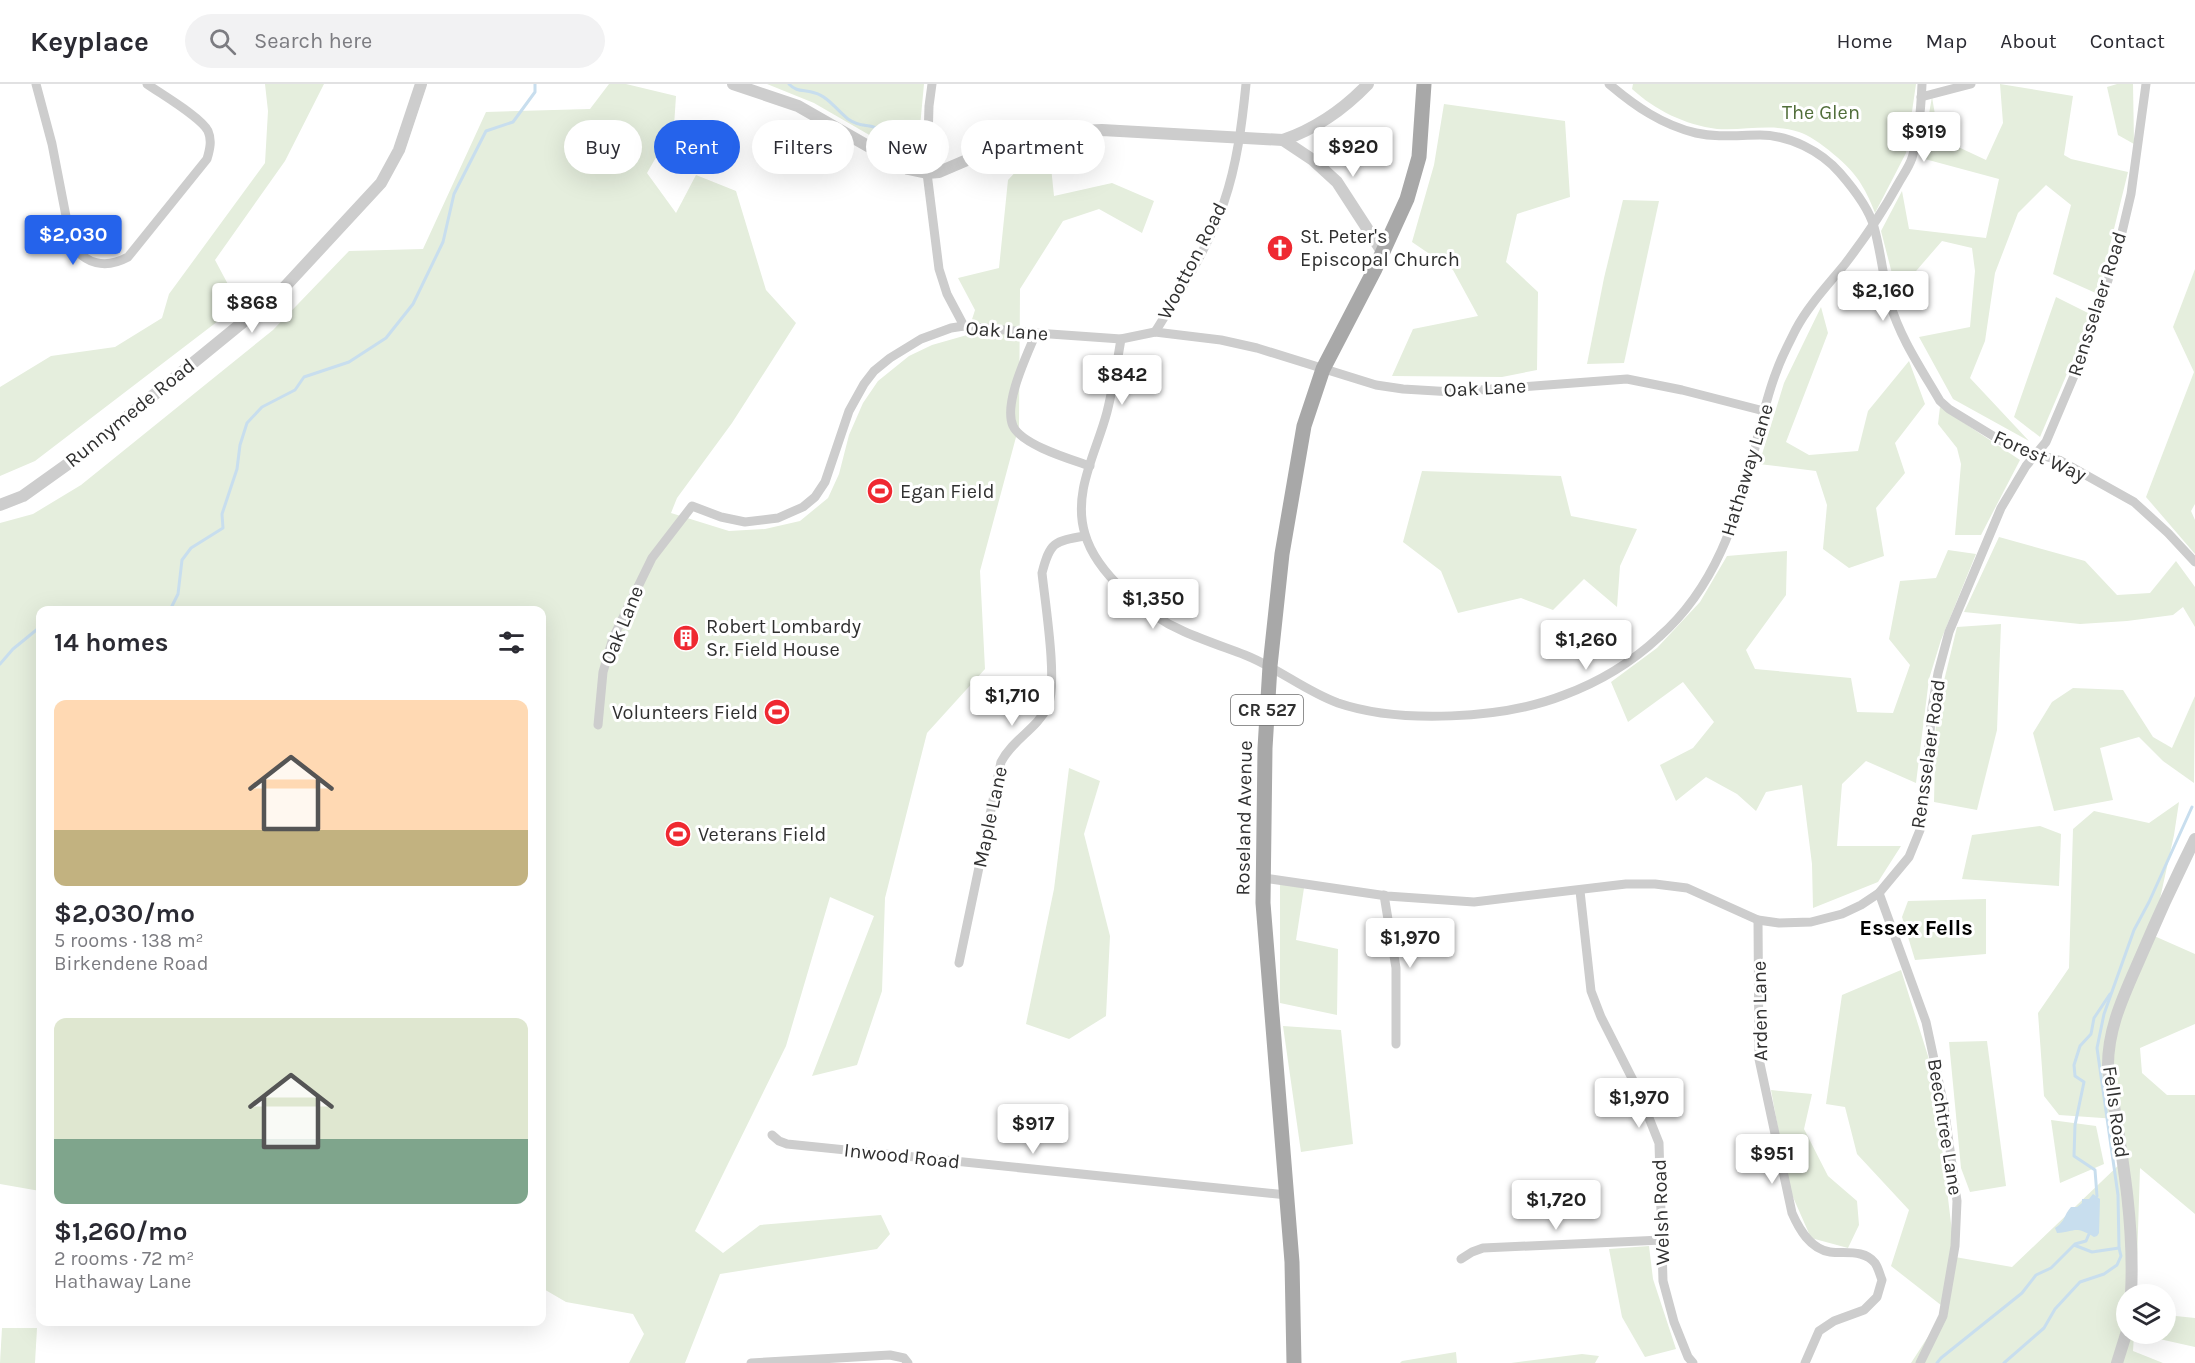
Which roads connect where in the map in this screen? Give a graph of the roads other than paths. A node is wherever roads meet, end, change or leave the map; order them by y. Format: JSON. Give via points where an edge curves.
{"nodes":[{"id":1,"x":36,"y":84,"type":"edge"},
{"id":2,"x":147,"y":84,"type":"edge"},
{"id":3,"x":421,"y":84,"type":"edge"},
{"id":4,"x":733,"y":84,"type":"edge"},
{"id":5,"x":932,"y":84,"type":"edge"},
{"id":6,"x":1245,"y":84,"type":"edge"},
{"id":7,"x":1368,"y":84,"type":"edge"},
{"id":8,"x":1424,"y":84,"type":"edge"},
{"id":9,"x":1922,"y":84,"type":"edge"},
{"id":10,"x":1971,"y":84,"type":"edge"},
{"id":11,"x":2146,"y":84,"type":"edge"},
{"id":12,"x":1611,"y":85,"type":"edge"},
{"id":13,"x":1921,"y":98,"type":"junction"},
{"id":14,"x":929,"y":120,"type":"edge"},
{"id":15,"x":1239,"y":138,"type":"junction"},
{"id":16,"x":1283,"y":140,"type":"junction"},
{"id":17,"x":866,"y":145,"type":"edge"},
{"id":18,"x":949,"y":168,"type":"edge"},
{"id":19,"x":927,"y":174,"type":"edge"},
{"id":20,"x":1874,"y":226,"type":"junction"},
{"id":21,"x":1383,"y":253,"type":"junction"},
{"id":22,"x":964,"y":326,"type":"junction"},
{"id":23,"x":1155,"y":332,"type":"junction"},
{"id":24,"x":1036,"y":333,"type":"junction"},
{"id":25,"x":1121,"y":339,"type":"junction"},
{"id":26,"x":1323,"y":369,"type":"junction"},
{"id":27,"x":1764,"y":411,"type":"junction"},
{"id":28,"x":2035,"y":454,"type":"junction"},
{"id":29,"x":1090,"y":466,"type":"junction"},
{"id":30,"x":0,"y":505,"type":"edge"},
{"id":31,"x":1085,"y":536,"type":"junction"},
{"id":32,"x":2195,"y":562,"type":"edge"},
{"id":33,"x":1270,"y":666,"type":"junction"},
{"id":34,"x":597,"y":725,"type":"dead end"},
{"id":35,"x":2195,"y":839,"type":"edge"},
{"id":36,"x":1263,"y":878,"type":"junction"},
{"id":37,"x":1580,"y":891,"type":"junction"},
{"id":38,"x":1879,"y":893,"type":"junction"},
{"id":39,"x":1384,"y":896,"type":"junction"},
{"id":40,"x":1758,"y":920,"type":"junction"},
{"id":41,"x":959,"y":963,"type":"dead end"},
{"id":42,"x":1396,"y":1044,"type":"dead end"},
{"id":43,"x":772,"y":1135,"type":"dead end"},
{"id":44,"x":1287,"y":1195,"type":"junction"},
{"id":45,"x":1662,"y":1240,"type":"junction"},
{"id":46,"x":1461,"y":1259,"type":"dead end"},
{"id":47,"x":2131,"y":1284,"type":"edge"},
{"id":48,"x":2123,"y":1344,"type":"edge"},
{"id":49,"x":751,"y":1363,"type":"edge"},
{"id":50,"x":908,"y":1363,"type":"edge"},
{"id":51,"x":1294,"y":1363,"type":"edge"},
{"id":52,"x":1693,"y":1363,"type":"edge"},
{"id":53,"x":1805,"y":1363,"type":"edge"},
{"id":54,"x":1920,"y":1363,"type":"edge"},
{"id":55,"x":2117,"y":1363,"type":"edge"}],
"edges":[{"from":1,"to":2,"type":"street","via":[[52,144],[68,235],[87,260],[102,264],[128,257],[210,150],[203,124]]},
{"from":3,"to":30,"type":"street","name":"Runnymede Road","via":[[399,150],[381,183],[281,291],[69,464],[24,496]]},
{"from":4,"to":17,"type":"street","via":[[798,106]]},
{"from":5,"to":14,"type":"street"},
{"from":6,"to":15,"type":"street","name":"Wootton Road"},
{"from":7,"to":16,"type":"street","via":[[1333,114]]},
{"from":8,"to":21,"type":"main road","name":"Roseland Avenue","number":"CR 527","via":[[1422,133],[1414,179]]},
{"from":9,"to":13,"type":"street","name":"Hathaway Lane"},
{"from":10,"to":13,"type":"street"},
{"from":11,"to":28,"type":"street","name":"Rensselaer Road","via":[[2131,194],[2119,245],[2082,357],[2046,442]]},
{"from":12,"to":20,"type":"street","name":"Forest Way","via":[[1633,104],[1695,133],[1773,136],[1812,150],[1839,171]]},
{"from":13,"to":20,"type":"street","name":"Hathaway Lane","via":[[1912,159]]},
{"from":15,"to":16,"type":"street"},
{"from":15,"to":18,"type":"street","via":[[1102,130],[1053,132],[1020,139]]},
{"from":15,"to":23,"type":"street","name":"Wootton Road","via":[[1232,176],[1216,221],[1186,282]]},
{"from":16,"to":21,"type":"street","via":[[1337,182]]},
{"from":19,"to":22,"type":"street","via":[[939,269]]},
{"from":20,"to":27,"type":"street","name":"Hathaway Lane","via":[[1798,325],[1776,371]]},
{"from":20,"to":28,"type":"street","name":"Forest Way","via":[[1890,303],[1940,401],[2004,442]]},
{"from":21,"to":26,"type":"main road","name":"Roseland Avenue","number":"CR 527"},
{"from":22,"to":24,"type":"street","name":"Oak Lane"},
{"from":22,"to":34,"type":"street","name":"Oak Lane","via":[[921,339],[874,371],[849,411],[825,482],[803,507],[778,518],[746,522],[692,506],[652,558],[613,638],[603,672]]},
{"from":23,"to":25,"type":"street","name":"Oak Lane"},
{"from":23,"to":26,"type":"street","name":"Oak Lane","via":[[1221,340]]},
{"from":24,"to":25,"type":"street","name":"Oak Lane"},
{"from":24,"to":29,"type":"street","via":[[1011,402],[1014,428],[1047,451]]},
{"from":25,"to":29,"type":"street","via":[[1106,414]]},
{"from":26,"to":27,"type":"street","name":"Oak Lane","via":[[1376,385],[1453,392],[1627,379]]},
{"from":26,"to":33,"type":"main road","name":"Roseland Avenue","number":"CR 527","via":[[1304,426],[1282,554]]},
{"from":27,"to":33,"type":"street","name":"Hathaway Lane","via":[[1736,517],[1705,583],[1657,639],[1626,663],[1585,686],[1563,696],[1512,708],[1450,716],[1408,716],[1338,702]]},
{"from":28,"to":32,"type":"street","name":"Forest Way","via":[[2059,460],[2134,502]]},
{"from":28,"to":38,"type":"street","name":"Rensselaer Road","via":[[2001,508],[1949,632],[1932,708],[1920,830],[1909,857]]},
{"from":29,"to":31,"type":"street","via":[[1082,493]]},
{"from":31,"to":33,"type":"street","via":[[1104,569],[1126,593],[1160,618]]},
{"from":31,"to":41,"type":"street","name":"Maple Lane","via":[[1061,540],[1049,549],[1046,558],[1042,573],[1053,684],[1048,705],[1033,727],[1008,748],[1001,762]]},
{"from":33,"to":36,"type":"main road","name":"Roseland Avenue","number":"CR 527"},
{"from":35,"to":47,"type":"street","name":"Fells Road","via":[[2121,1001],[2108,1051],[2128,1190]]},
{"from":36,"to":39,"type":"street","name":"Rensselaer Road"},
{"from":36,"to":44,"type":"main road","name":"Roseland Avenue","number":"CR 527"},
{"from":37,"to":39,"type":"street","name":"Rensselaer Road","via":[[1474,902]]},
{"from":37,"to":40,"type":"street","name":"Rensselaer Road","via":[[1626,884],[1687,888]]},
{"from":37,"to":45,"type":"street","name":"Welsh Road","via":[[1591,991],[1659,1143]]},
{"from":38,"to":40,"type":"street","name":"Rensselaer Road","via":[[1842,914],[1811,922]]},
{"from":38,"to":54,"type":"street","name":"Beechtree Lane","via":[[1926,1022],[1944,1106],[1957,1201],[1955,1246],[1943,1316]]},
{"from":39,"to":42,"type":"street","via":[[1396,968]]},
{"from":40,"to":53,"type":"street","name":"Arden Lane","via":[[1759,1059],[1792,1213],[1809,1241],[1828,1252],[1861,1253],[1874,1262],[1882,1280],[1877,1297],[1864,1310],[1819,1331]]},
{"from":43,"to":44,"type":"street","name":"Inwood Road","via":[[787,1144]]},
{"from":44,"to":51,"type":"main road","name":"Roseland Avenue","number":"CR 527"},
{"from":45,"to":46,"type":"street","via":[[1483,1248]]},
{"from":45,"to":52,"type":"street","name":"Welsh Road","via":[[1663,1281],[1674,1322]]},
{"from":48,"to":55,"type":"street"},
{"from":49,"to":50,"type":"street","via":[[890,1355]]}]}
